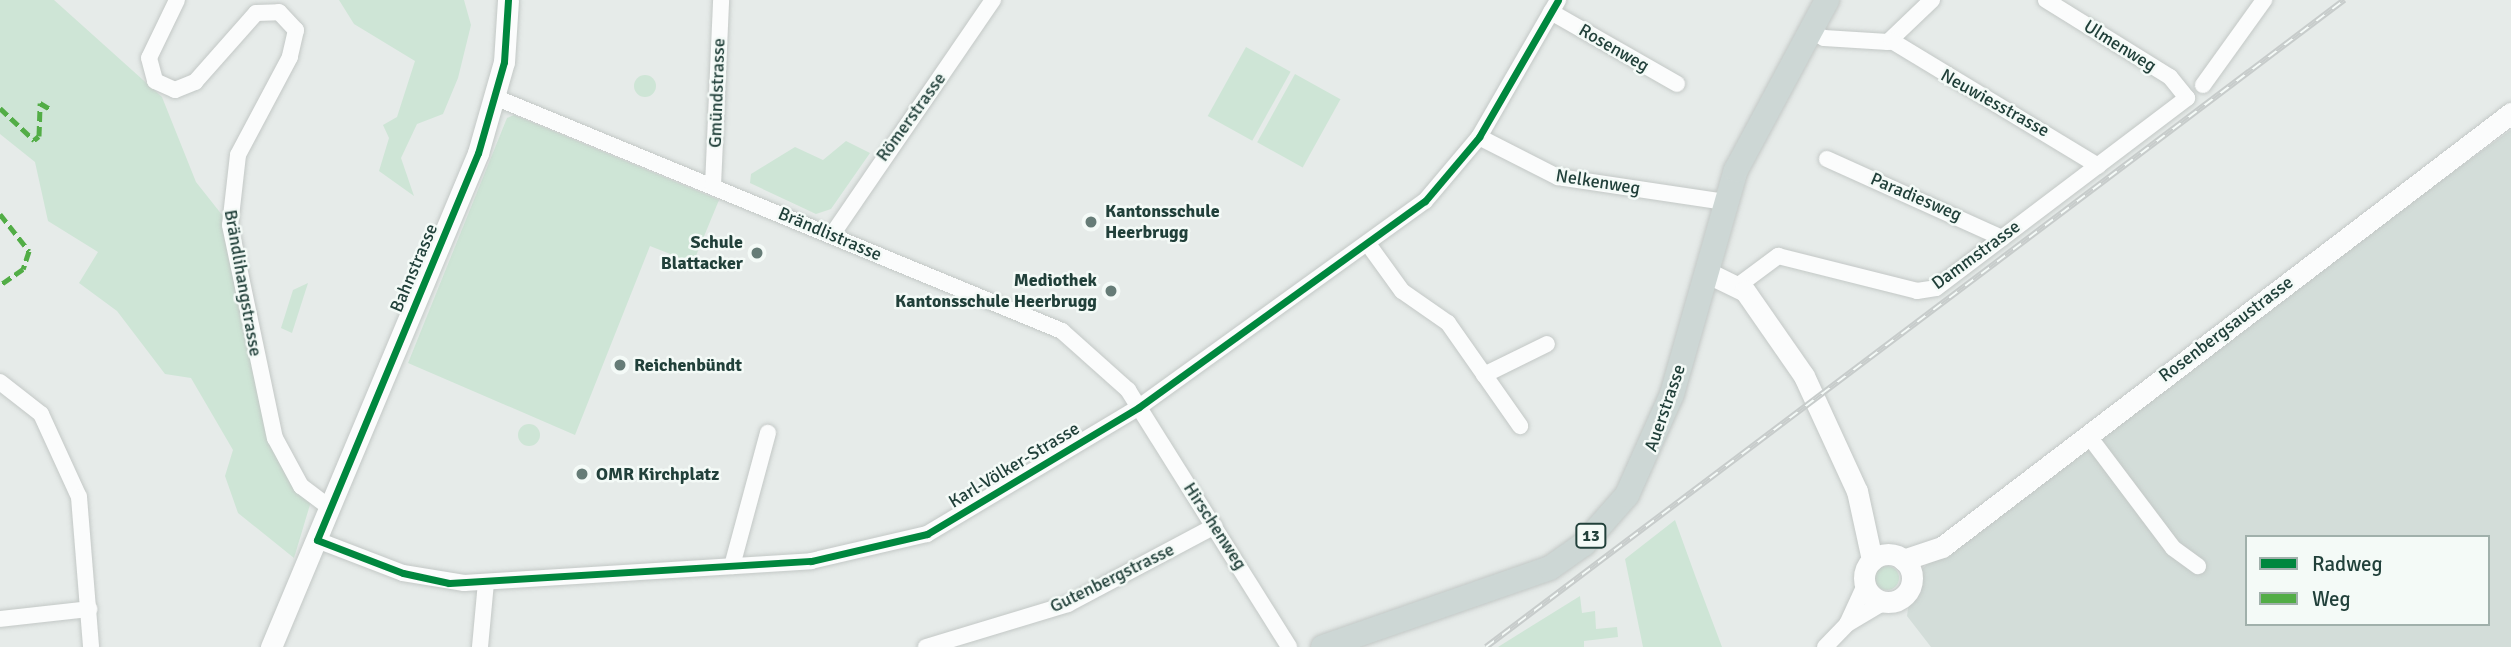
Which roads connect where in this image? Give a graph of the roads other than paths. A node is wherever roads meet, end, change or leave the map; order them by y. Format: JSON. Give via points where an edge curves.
{"nodes":[{"id":1,"x":177,"y":0,"type":"edge"},
{"id":2,"x":721,"y":0,"type":"edge"},
{"id":3,"x":993,"y":0,"type":"edge"},
{"id":4,"x":1827,"y":0,"type":"edge"},
{"id":5,"x":1932,"y":0,"type":"edge"},
{"id":6,"x":2046,"y":0,"type":"edge"},
{"id":7,"x":2264,"y":0,"type":"edge"},
{"id":8,"x":503,"y":2,"type":"edge"},
{"id":9,"x":1555,"y":6,"type":"edge"},
{"id":10,"x":1809,"y":30,"type":"junction"},
{"id":11,"x":1892,"y":41,"type":"junction"},
{"id":12,"x":1677,"y":84,"type":"dead end"},
{"id":13,"x":2203,"y":85,"type":"dead end"},
{"id":14,"x":496,"y":98,"type":"junction"},
{"id":15,"x":2187,"y":98,"type":"joint"},
{"id":16,"x":2511,"y":113,"type":"edge"},
{"id":17,"x":1479,"y":137,"type":"junction"},
{"id":18,"x":1827,"y":159,"type":"dead end"},
{"id":19,"x":2098,"y":166,"type":"junction"},
{"id":20,"x":713,"y":186,"type":"junction"},
{"id":21,"x":1725,"y":202,"type":"junction"},
{"id":22,"x":832,"y":235,"type":"junction"},
{"id":23,"x":2002,"y":238,"type":"junction"},
{"id":24,"x":1368,"y":244,"type":"junction"},
{"id":25,"x":1706,"y":272,"type":"junction"},
{"id":26,"x":1739,"y":285,"type":"junction"},
{"id":27,"x":1547,"y":344,"type":"dead end"},
{"id":28,"x":1484,"y":375,"type":"junction"},
{"id":29,"x":0,"y":382,"type":"edge"},
{"id":30,"x":1139,"y":407,"type":"junction"},
{"id":31,"x":1520,"y":426,"type":"dead end"},
{"id":32,"x":768,"y":433,"type":"dead end"},
{"id":33,"x":2088,"y":435,"type":"junction"},
{"id":34,"x":330,"y":508,"type":"junction"},
{"id":35,"x":1215,"y":526,"type":"junction"},
{"id":36,"x":317,"y":540,"type":"junction"},
{"id":37,"x":1942,"y":547,"type":"junction"},
{"id":38,"x":1889,"y":558,"type":"junction"},
{"id":39,"x":732,"y":566,"type":"junction"},
{"id":40,"x":2198,"y":566,"type":"dead end"},
{"id":41,"x":1912,"y":580,"type":"junction"},
{"id":42,"x":486,"y":582,"type":"junction"},
{"id":43,"x":1865,"y":585,"type":"junction"},
{"id":44,"x":1884,"y":602,"type":"junction"},
{"id":45,"x":89,"y":609,"type":"junction"},
{"id":46,"x":0,"y":619,"type":"edge"},
{"id":47,"x":1847,"y":624,"type":"junction"},
{"id":48,"x":91,"y":647,"type":"edge"},
{"id":49,"x":271,"y":647,"type":"edge"},
{"id":50,"x":480,"y":647,"type":"edge"},
{"id":51,"x":926,"y":647,"type":"edge"},
{"id":52,"x":1289,"y":647,"type":"edge"},
{"id":53,"x":1323,"y":647,"type":"edge"},
{"id":54,"x":1825,"y":647,"type":"edge"}],
"edges":[{"from":1,"to":34,"type":"street","name":"Brändlihangstrasse","via":[[149,58],[155,81],[174,90],[195,82],[256,13],[279,12],[296,30],[290,57],[238,155],[230,225],[275,438],[301,486]]},
{"from":2,"to":20,"type":"street","name":"Gmündstrasse"},
{"from":3,"to":22,"type":"street","name":"Römerstrasse"},
{"from":4,"to":10,"type":"main road","name":"Auerstrasse","number":"13"},
{"from":5,"to":11,"type":"street"},
{"from":6,"to":15,"type":"street","name":"Ulmenweg","via":[[2170,77]]},
{"from":7,"to":13,"type":"street"},
{"from":8,"to":14,"type":"street","name":"Bahnstrasse"},
{"from":9,"to":12,"type":"street","name":"Rosenweg"},
{"from":9,"to":17,"type":"street","name":"Karl-Völker-Strasse"},
{"from":10,"to":11,"type":"street","via":[[1824,38]]},
{"from":10,"to":21,"type":"main road","name":"Auerstrasse","number":"13","via":[[1750,139]]},
{"from":11,"to":19,"type":"street","name":"Neuwiesstrasse"},
{"from":14,"to":20,"type":"street","name":"Brändlistrasse"},
{"from":14,"to":34,"type":"street","name":"Bahnstrasse"},
{"from":15,"to":19,"type":"street","name":"Dammstrasse"},
{"from":16,"to":33,"type":"street","name":"Rosenbergsaustrasse"},
{"from":17,"to":21,"type":"street","name":"Nelkenweg","via":[[1558,177]]},
{"from":17,"to":24,"type":"street","name":"Karl-Völker-Strasse","via":[[1426,201]]},
{"from":18,"to":23,"type":"street","name":"Paradiesweg"},
{"from":19,"to":23,"type":"street","name":"Dammstrasse"},
{"from":20,"to":22,"type":"street","name":"Brändlistrasse"},
{"from":21,"to":25,"type":"main road","name":"Auerstrasse","number":"13"},
{"from":22,"to":30,"type":"street","name":"Brändlistrasse","via":[[1062,331],[1118,378]]},
{"from":23,"to":26,"type":"street","name":"Dammstrasse","via":[[1926,291],[1779,256]]},
{"from":24,"to":28,"type":"street","via":[[1402,291],[1448,323]]},
{"from":24,"to":30,"type":"street","name":"Karl-Völker-Strasse"},
{"from":25,"to":26,"type":"street"},
{"from":25,"to":53,"type":"main road","name":"Auerstrasse","number":"13","via":[[1672,394],[1643,468],[1584,544],[1507,587]]},
{"from":26,"to":38,"type":"street","via":[[1804,376],[1866,521]]},
{"from":27,"to":28,"type":"street"},
{"from":28,"to":31,"type":"street"},
{"from":29,"to":45,"type":"street","via":[[41,414],[79,497]]},
{"from":30,"to":35,"type":"street","name":"Hirschenweg"},
{"from":30,"to":39,"type":"street","name":"Karl-Völker-Strasse","via":[[926,534],[811,561]]},
{"from":32,"to":39,"type":"street"},
{"from":33,"to":37,"type":"street","name":"Rosenbergsaustrasse"},
{"from":33,"to":40,"type":"street","via":[[2173,548]]},
{"from":34,"to":36,"type":"street","name":"Bahnstrasse"},
{"from":35,"to":51,"type":"street","name":"Gutenbergstrasse","via":[[1068,604]]},
{"from":35,"to":52,"type":"street","name":"Hirschenweg"},
{"from":36,"to":42,"type":"street","name":"Karl-Völker-Strasse","via":[[414,576]]},
{"from":36,"to":49,"type":"street","name":"Bahnstrasse"},
{"from":37,"to":38,"type":"street","name":"Rosenbergsaustrasse"},
{"from":37,"to":41,"type":"street","name":"Rosenbergsaustrasse"},
{"from":38,"to":41,"type":"street"},
{"from":38,"to":43,"type":"street"},
{"from":39,"to":42,"type":"street","name":"Karl-Völker-Strasse"},
{"from":41,"to":44,"type":"street","name":"Rosenbergsaustrasse","via":[[1903,597]]},
{"from":42,"to":50,"type":"street"},
{"from":43,"to":44,"type":"street"},
{"from":43,"to":47,"type":"street"},
{"from":44,"to":47,"type":"street"},
{"from":45,"to":46,"type":"street"},
{"from":45,"to":48,"type":"street"},
{"from":47,"to":54,"type":"street"}]}
